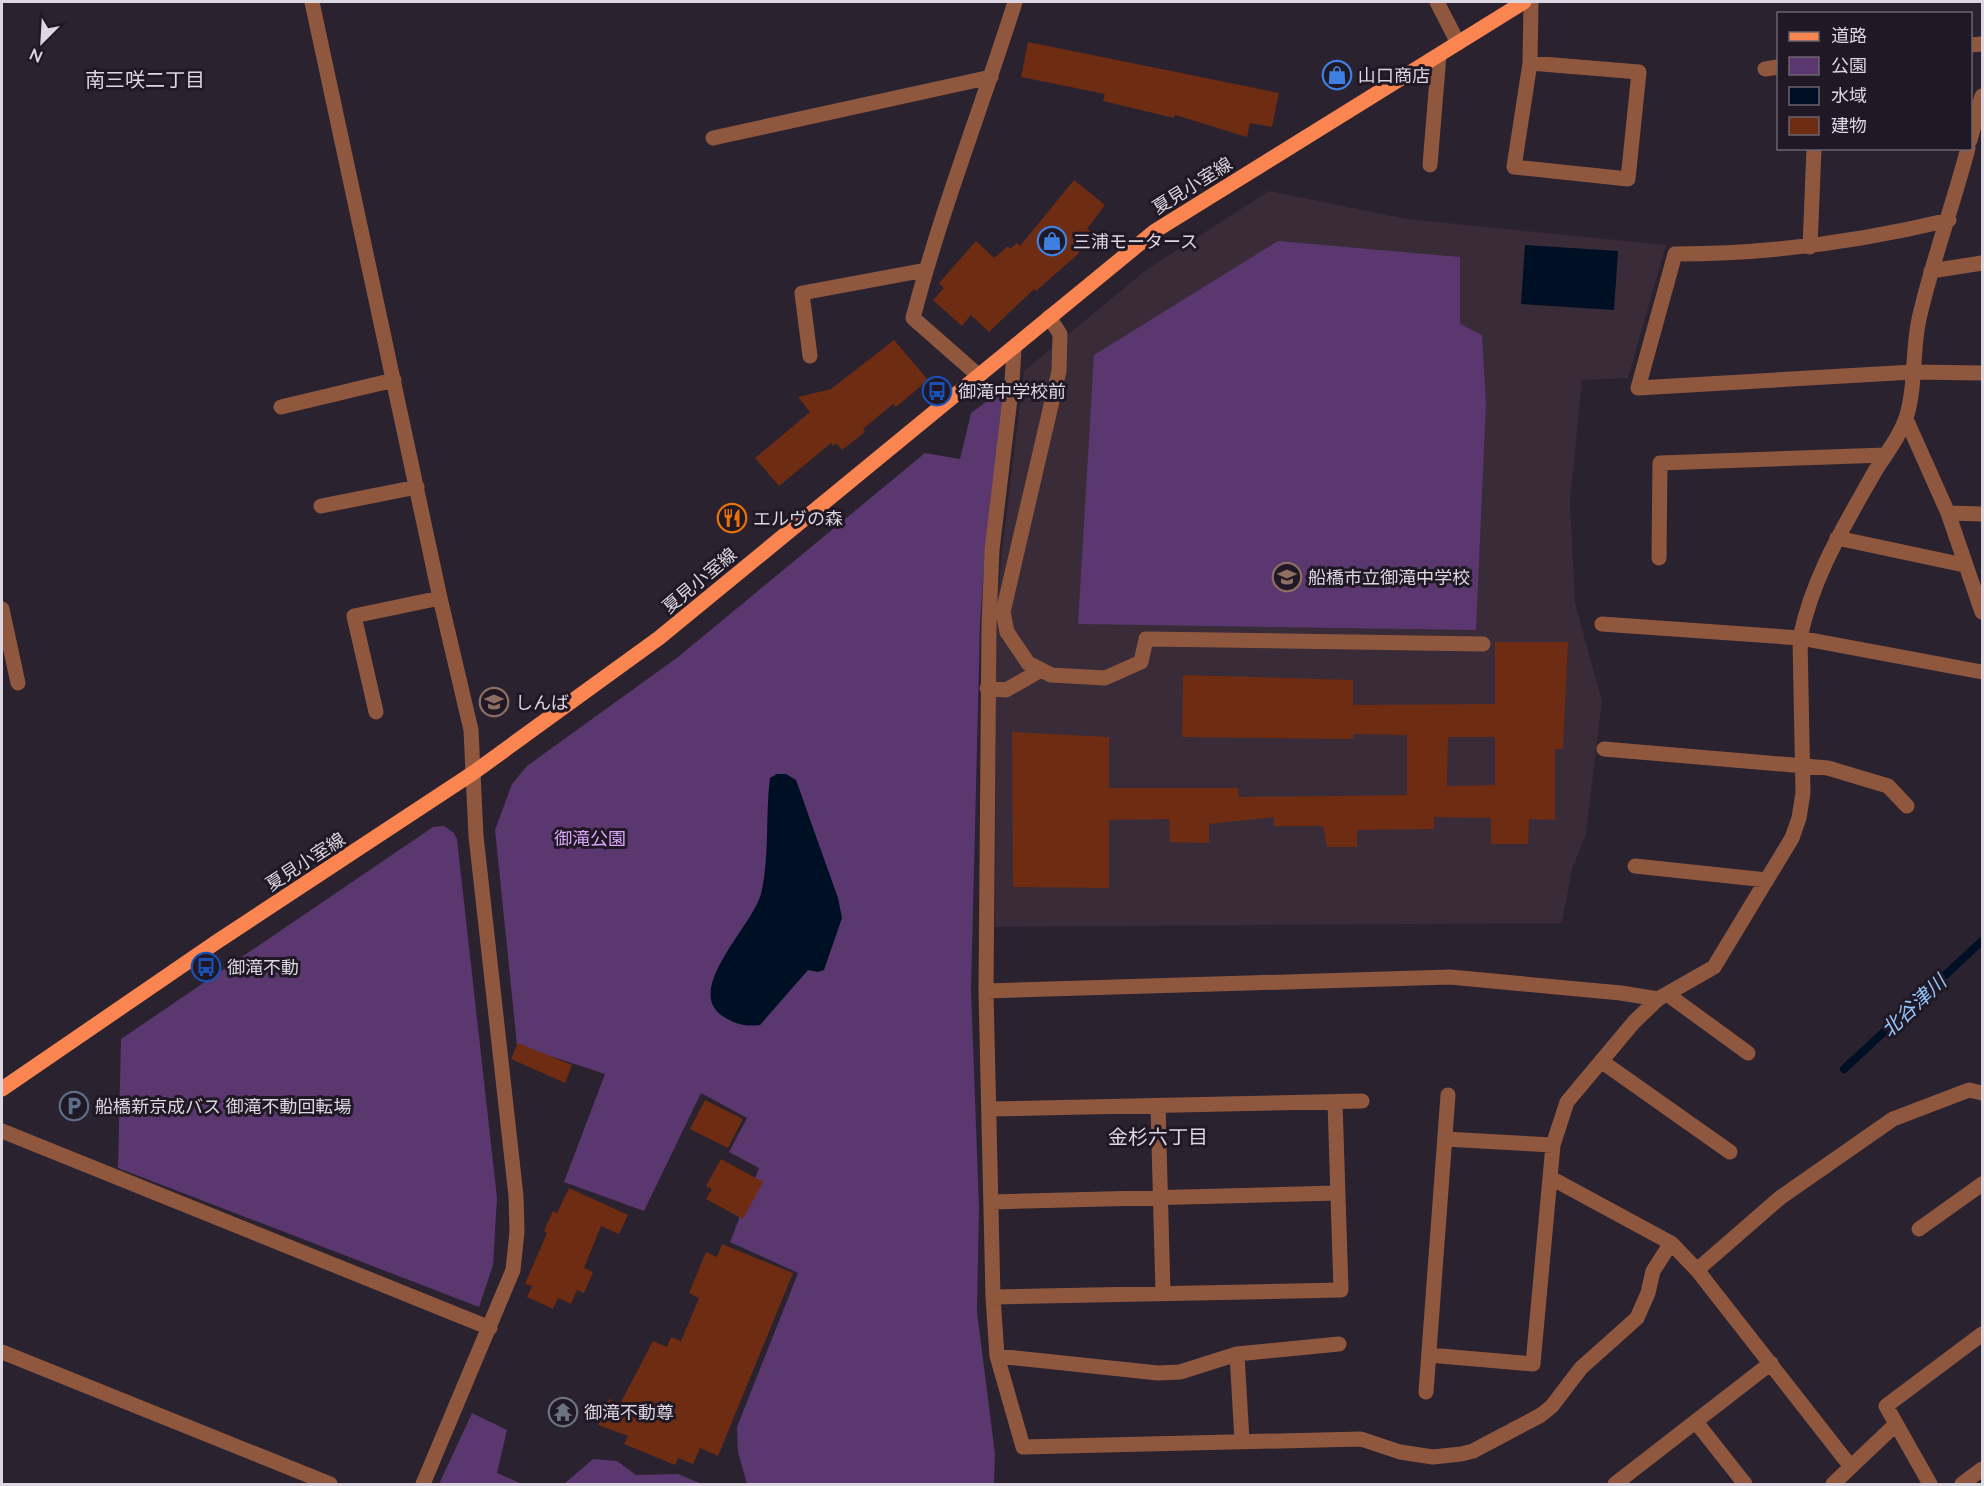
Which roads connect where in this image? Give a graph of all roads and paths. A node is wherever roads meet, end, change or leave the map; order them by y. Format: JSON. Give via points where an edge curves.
{"nodes":[{"id":1,"x":312,"y":2,"type":"edge"},
{"id":2,"x":1015,"y":2,"type":"edge"},
{"id":3,"x":1437,"y":2,"type":"edge"},
{"id":4,"x":1524,"y":2,"type":"edge"},
{"id":5,"x":1531,"y":2,"type":"edge"},
{"id":6,"x":1458,"y":42,"type":"junction"},
{"id":7,"x":1439,"y":55,"type":"junction"},
{"id":8,"x":1530,"y":63,"type":"junction"},
{"id":9,"x":991,"y":77,"type":"junction"},
{"id":10,"x":1983,"y":96,"type":"edge"},
{"id":11,"x":1972,"y":136,"type":"edge"},
{"id":12,"x":713,"y":138,"type":"dead end"},
{"id":13,"x":1814,"y":150,"type":"edge"},
{"id":14,"x":1967,"y":150,"type":"edge"},
{"id":15,"x":1430,"y":165,"type":"dead end"},
{"id":16,"x":1949,"y":220,"type":"junction"},
{"id":17,"x":1810,"y":247,"type":"junction"},
{"id":18,"x":1983,"y":264,"type":"edge"},
{"id":19,"x":926,"y":270,"type":"junction"},
{"id":20,"x":1930,"y":272,"type":"junction"},
{"id":21,"x":1049,"y":317,"type":"junction"},
{"id":22,"x":1014,"y":348,"type":"junction"},
{"id":23,"x":810,"y":356,"type":"dead end"},
{"id":24,"x":1912,"y":372,"type":"junction"},
{"id":25,"x":1983,"y":373,"type":"edge"},
{"id":26,"x":979,"y":376,"type":"junction"},
{"id":27,"x":393,"y":380,"type":"junction"},
{"id":28,"x":281,"y":407,"type":"dead end"},
{"id":29,"x":1906,"y":419,"type":"junction"},
{"id":30,"x":1885,"y":455,"type":"junction"},
{"id":31,"x":417,"y":488,"type":"junction"},
{"id":32,"x":321,"y":506,"type":"dead end"},
{"id":33,"x":1948,"y":513,"type":"junction"},
{"id":34,"x":1983,"y":513,"type":"edge"},
{"id":35,"x":1837,"y":537,"type":"junction"},
{"id":36,"x":1659,"y":558,"type":"dead end"},
{"id":37,"x":1964,"y":565,"type":"junction"},
{"id":38,"x":440,"y":598,"type":"junction"},
{"id":39,"x":2,"y":609,"type":"edge"},
{"id":40,"x":1983,"y":612,"type":"edge"},
{"id":41,"x":1602,"y":624,"type":"dead end"},
{"id":42,"x":1800,"y":638,"type":"junction"},
{"id":43,"x":1483,"y":644,"type":"dead end"},
{"id":44,"x":6,"y":648,"type":"edge"},
{"id":45,"x":1041,"y":670,"type":"junction"},
{"id":46,"x":1983,"y":672,"type":"edge"},
{"id":47,"x":18,"y":683,"type":"dead end"},
{"id":48,"x":987,"y":688,"type":"junction"},
{"id":49,"x":376,"y":712,"type":"dead end"},
{"id":50,"x":1604,"y":749,"type":"dead end"},
{"id":51,"x":1801,"y":764,"type":"junction"},
{"id":52,"x":473,"y":773,"type":"junction"},
{"id":53,"x":1907,"y":806,"type":"dead end"},
{"id":54,"x":1635,"y":866,"type":"dead end"},
{"id":55,"x":1767,"y":880,"type":"junction"},
{"id":56,"x":986,"y":991,"type":"junction"},
{"id":57,"x":1662,"y":997,"type":"junction"},
{"id":58,"x":1748,"y":1053,"type":"dead end"},
{"id":59,"x":1601,"y":1061,"type":"junction"},
{"id":60,"x":2,"y":1089,"type":"edge"},
{"id":61,"x":1983,"y":1093,"type":"edge"},
{"id":62,"x":1448,"y":1095,"type":"dead end"},
{"id":63,"x":1362,"y":1101,"type":"dead end"},
{"id":64,"x":1335,"y":1102,"type":"junction"},
{"id":65,"x":1158,"y":1106,"type":"junction"},
{"id":66,"x":989,"y":1109,"type":"junction"},
{"id":67,"x":2,"y":1131,"type":"edge"},
{"id":68,"x":1445,"y":1139,"type":"junction"},
{"id":69,"x":1553,"y":1145,"type":"junction"},
{"id":70,"x":1730,"y":1152,"type":"dead end"},
{"id":71,"x":1551,"y":1178,"type":"junction"},
{"id":72,"x":1983,"y":1184,"type":"edge"},
{"id":73,"x":1338,"y":1193,"type":"junction"},
{"id":74,"x":1161,"y":1198,"type":"junction"},
{"id":75,"x":991,"y":1202,"type":"junction"},
{"id":76,"x":1919,"y":1229,"type":"dead end"},
{"id":77,"x":1671,"y":1243,"type":"junction"},
{"id":78,"x":1697,"y":1270,"type":"junction"},
{"id":79,"x":1163,"y":1293,"type":"junction"},
{"id":80,"x":993,"y":1297,"type":"junction"},
{"id":81,"x":490,"y":1328,"type":"junction"},
{"id":82,"x":1983,"y":1334,"type":"edge"},
{"id":83,"x":1339,"y":1344,"type":"dead end"},
{"id":84,"x":2,"y":1352,"type":"edge"},
{"id":85,"x":1237,"y":1354,"type":"junction"},
{"id":86,"x":1429,"y":1355,"type":"junction"},
{"id":87,"x":997,"y":1356,"type":"junction"},
{"id":88,"x":1771,"y":1363,"type":"junction"},
{"id":89,"x":1426,"y":1392,"type":"dead end"},
{"id":90,"x":1696,"y":1422,"type":"junction"},
{"id":91,"x":1896,"y":1424,"type":"junction"},
{"id":92,"x":1242,"y":1441,"type":"junction"},
{"id":93,"x":1851,"y":1467,"type":"junction"},
{"id":94,"x":1983,"y":1469,"type":"edge"},
{"id":95,"x":1619,"y":1483,"type":"edge"},
{"id":96,"x":330,"y":1485,"type":"edge"},
{"id":97,"x":423,"y":1485,"type":"edge"},
{"id":98,"x":1745,"y":1485,"type":"edge"},
{"id":99,"x":1833,"y":1485,"type":"edge"},
{"id":100,"x":1929,"y":1485,"type":"edge"},
{"id":101,"x":1962,"y":1485,"type":"edge"}],
"edges":[{"from":1,"to":27,"type":"street"},
{"from":2,"to":9,"type":"street"},
{"from":3,"to":6,"type":"street"},
{"from":4,"to":6,"type":"main road","name":"夏見小室線"},
{"from":5,"to":8,"type":"street"},
{"from":6,"to":7,"type":"main road","name":"夏見小室線"},
{"from":7,"to":15,"type":"street"},
{"from":7,"to":21,"type":"main road","name":"夏見小室線","via":[[1155,231]]},
{"from":8,"to":8,"type":"street","via":[[1639,72],[1628,179],[1514,167]]},
{"from":9,"to":12,"type":"street"},
{"from":9,"to":19,"type":"street","via":[[978,106]]},
{"from":10,"to":11,"type":"street"},
{"from":13,"to":17,"type":"street"},
{"from":14,"to":16,"type":"street"},
{"from":16,"to":17,"type":"street"},
{"from":16,"to":20,"type":"street"},
{"from":17,"to":24,"type":"street","via":[[1740,254],[1675,254],[1638,388]]},
{"from":18,"to":20,"type":"street"},
{"from":19,"to":23,"type":"street","via":[[802,293]]},
{"from":19,"to":26,"type":"street","via":[[913,318]]},
{"from":20,"to":24,"type":"street"},
{"from":21,"to":22,"type":"main road","name":"夏見小室線"},
{"from":21,"to":45,"type":"street","via":[[1060,334],[1059,371],[1004,612],[1012,640],[1028,663]]},
{"from":22,"to":26,"type":"main road","name":"夏見小室線"},
{"from":22,"to":48,"type":"street","via":[[992,550]]},
{"from":24,"to":25,"type":"street"},
{"from":24,"to":29,"type":"street"},
{"from":26,"to":52,"type":"main road","name":"夏見小室線","via":[[659,638]]},
{"from":27,"to":28,"type":"street"},
{"from":27,"to":31,"type":"street"},
{"from":29,"to":30,"type":"street"},
{"from":29,"to":33,"type":"street"},
{"from":30,"to":35,"type":"street"},
{"from":30,"to":36,"type":"street","via":[[1660,463]]},
{"from":31,"to":32,"type":"street"},
{"from":31,"to":38,"type":"street"},
{"from":33,"to":34,"type":"street"},
{"from":33,"to":37,"type":"street"},
{"from":35,"to":37,"type":"street"},
{"from":35,"to":42,"type":"street","via":[[1815,583]]},
{"from":37,"to":40,"type":"street"},
{"from":38,"to":49,"type":"street","via":[[354,616]]},
{"from":38,"to":52,"type":"street","via":[[471,730]]},
{"from":39,"to":44,"type":"street"},
{"from":41,"to":42,"type":"street"},
{"from":42,"to":46,"type":"street"},
{"from":42,"to":51,"type":"street"},
{"from":43,"to":45,"type":"street","via":[[1146,639],[1141,662],[1105,678],[1051,675]]},
{"from":44,"to":47,"type":"street"},
{"from":45,"to":48,"type":"street","via":[[1006,690]]},
{"from":48,"to":56,"type":"street"},
{"from":50,"to":51,"type":"street"},
{"from":51,"to":53,"type":"street","via":[[1888,786]]},
{"from":51,"to":55,"type":"street","via":[[1803,793],[1799,818]]},
{"from":52,"to":60,"type":"main road","name":"夏見小室線"},
{"from":52,"to":81,"type":"street","via":[[476,836],[516,1214],[513,1270]]},
{"from":54,"to":55,"type":"street"},
{"from":55,"to":57,"type":"street","via":[[1714,967]]},
{"from":56,"to":57,"type":"street","via":[[1450,977]]},
{"from":56,"to":66,"type":"street"},
{"from":57,"to":58,"type":"street"},
{"from":57,"to":59,"type":"street","via":[[1634,1022]]},
{"from":59,"to":69,"type":"street","via":[[1567,1102]]},
{"from":59,"to":70,"type":"street"},
{"from":61,"to":78,"type":"street","via":[[1969,1090],[1893,1119],[1781,1197]]},
{"from":62,"to":68,"type":"street"},
{"from":63,"to":64,"type":"street"},
{"from":64,"to":65,"type":"street"},
{"from":64,"to":73,"type":"street"},
{"from":65,"to":66,"type":"street"},
{"from":65,"to":74,"type":"street"},
{"from":66,"to":75,"type":"street"},
{"from":67,"to":81,"type":"street"},
{"from":68,"to":69,"type":"street"},
{"from":68,"to":86,"type":"street"},
{"from":69,"to":71,"type":"street"},
{"from":71,"to":77,"type":"street"},
{"from":71,"to":86,"type":"street","via":[[1533,1364]]},
{"from":72,"to":76,"type":"street"},
{"from":73,"to":74,"type":"street"},
{"from":73,"to":79,"type":"street","via":[[1341,1290]]},
{"from":74,"to":75,"type":"street"},
{"from":74,"to":79,"type":"street"},
{"from":75,"to":80,"type":"street"},
{"from":77,"to":78,"type":"street"},
{"from":77,"to":92,"type":"street","via":[[1656,1266],[1632,1325],[1581,1368],[1541,1415],[1473,1451],[1432,1457],[1400,1452],[1361,1439]]},
{"from":78,"to":88,"type":"street"},
{"from":79,"to":80,"type":"street"},
{"from":80,"to":87,"type":"street"},
{"from":81,"to":97,"type":"street"},
{"from":82,"to":91,"type":"street","via":[[1886,1406]]},
{"from":83,"to":85,"type":"street"},
{"from":84,"to":96,"type":"street"},
{"from":85,"to":87,"type":"street","via":[[1180,1372]]},
{"from":85,"to":92,"type":"street"},
{"from":86,"to":89,"type":"street"},
{"from":87,"to":92,"type":"street","via":[[1023,1447]]},
{"from":88,"to":90,"type":"street"},
{"from":88,"to":93,"type":"street"},
{"from":90,"to":95,"type":"street"},
{"from":90,"to":98,"type":"street"},
{"from":91,"to":93,"type":"street"},
{"from":91,"to":100,"type":"street"},
{"from":93,"to":99,"type":"street"},
{"from":94,"to":101,"type":"street"}]}
